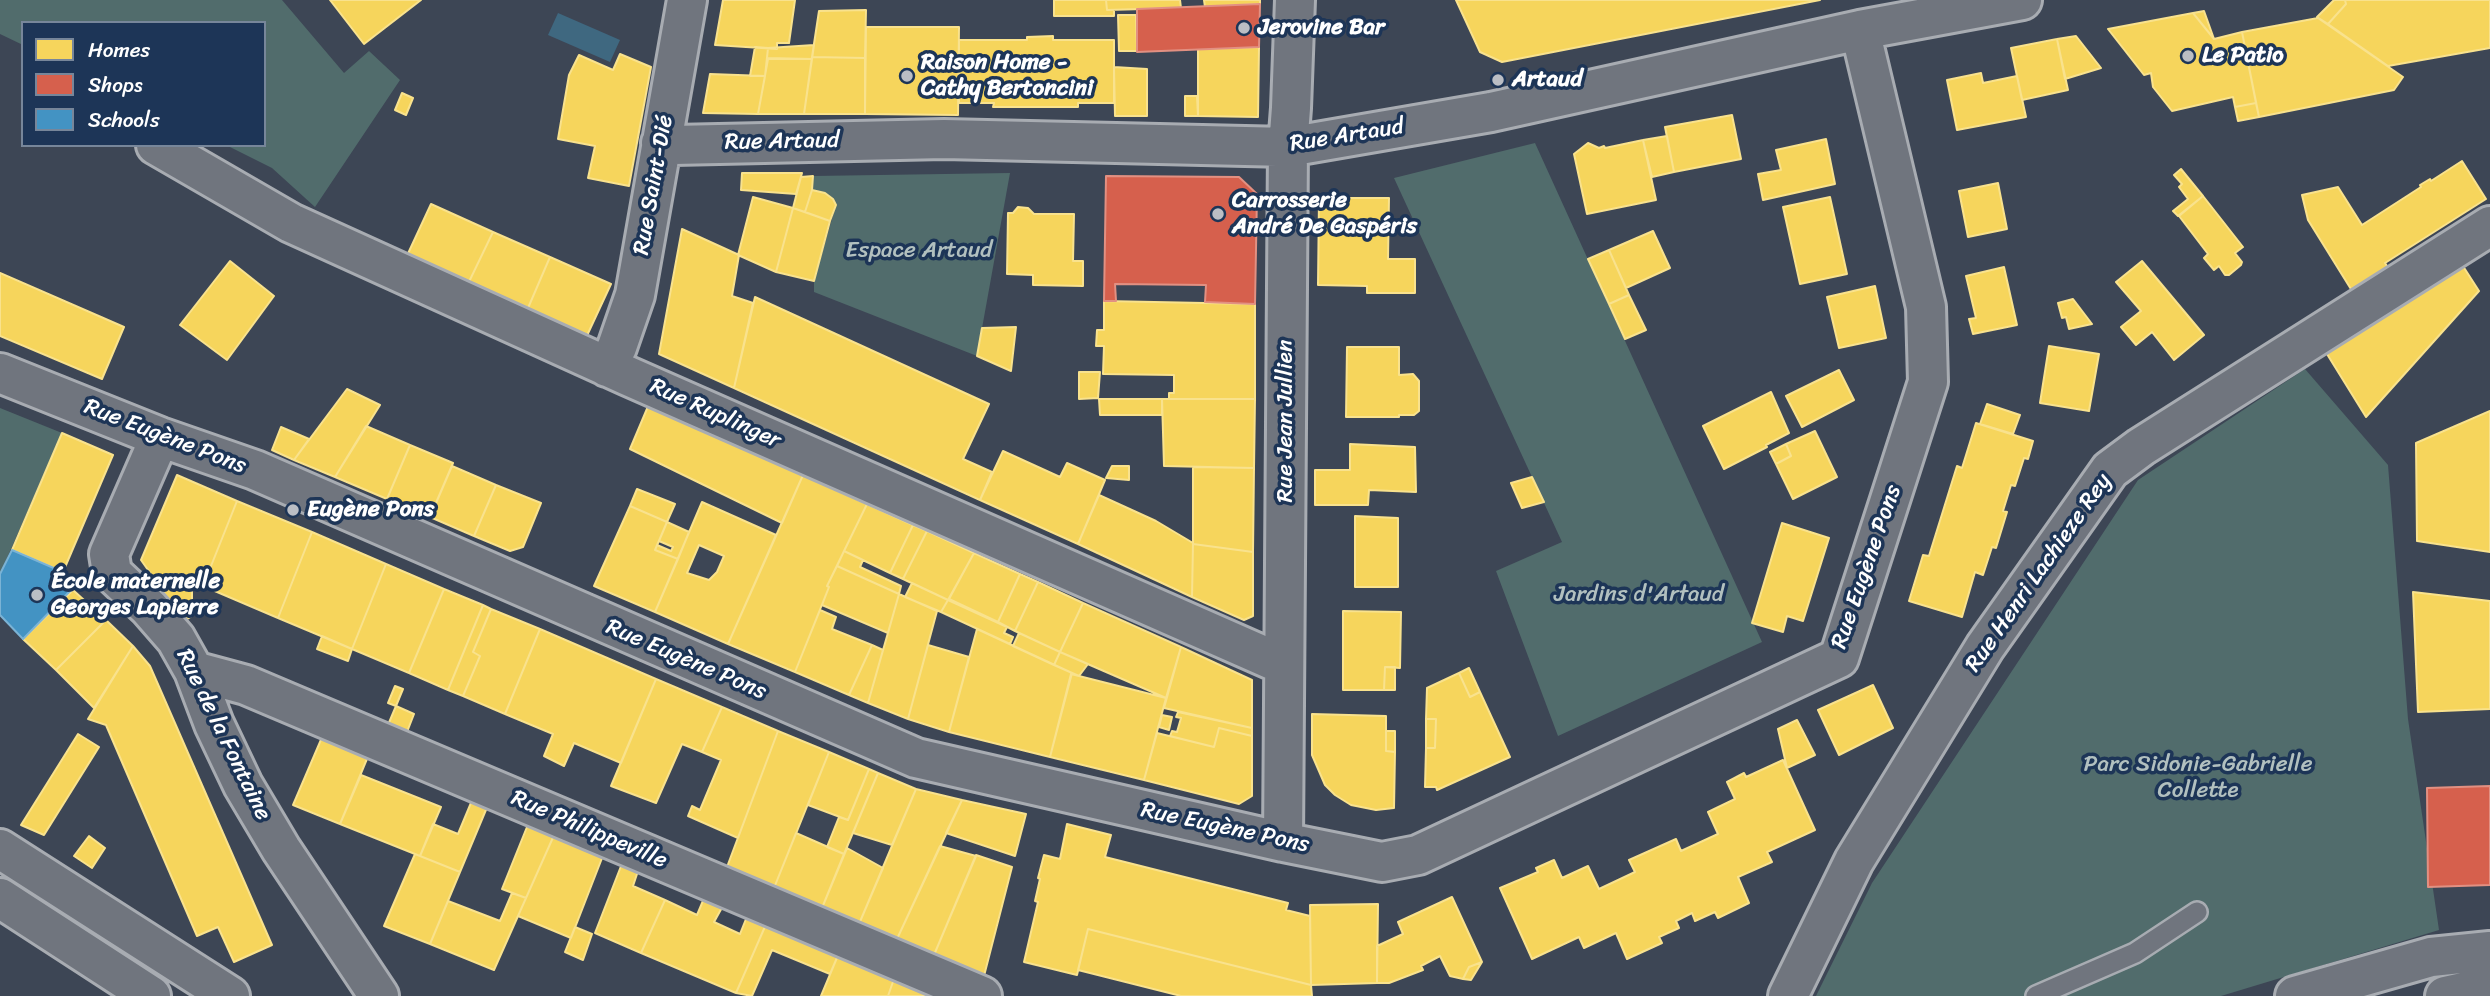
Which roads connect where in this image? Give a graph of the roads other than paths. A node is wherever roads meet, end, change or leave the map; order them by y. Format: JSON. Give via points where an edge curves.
{"nodes":[{"id":1,"x":687,"y":0,"type":"edge"},
{"id":2,"x":1295,"y":0,"type":"edge"},
{"id":3,"x":2022,"y":0,"type":"edge"},
{"id":4,"x":1860,"y":30,"type":"junction"},
{"id":5,"x":661,"y":143,"type":"junction"},
{"id":6,"x":159,"y":147,"type":"edge"},
{"id":7,"x":1287,"y":147,"type":"junction"},
{"id":8,"x":2490,"y":226,"type":"edge"},
{"id":9,"x":607,"y":367,"type":"junction"},
{"id":10,"x":0,"y":373,"type":"edge"},
{"id":11,"x":160,"y":437,"type":"junction"},
{"id":12,"x":1284,"y":665,"type":"junction"},
{"id":13,"x":194,"y":671,"type":"junction"},
{"id":14,"x":1283,"y":842,"type":"junction"},
{"id":15,"x":0,"y":849,"type":"edge"},
{"id":16,"x":0,"y":898,"type":"edge"},
{"id":17,"x":2197,"y":912,"type":"dead end"},
{"id":18,"x":2490,"y":951,"type":"edge"},
{"id":19,"x":2490,"y":985,"type":"edge"},
{"id":20,"x":151,"y":996,"type":"edge"},
{"id":21,"x":230,"y":996,"type":"edge"},
{"id":22,"x":379,"y":996,"type":"edge"},
{"id":23,"x":982,"y":996,"type":"edge"},
{"id":24,"x":1788,"y":996,"type":"edge"},
{"id":25,"x":2036,"y":996,"type":"edge"},
{"id":26,"x":2295,"y":996,"type":"edge"},
{"id":27,"x":2445,"y":996,"type":"edge"}],
"edges":[{"from":1,"to":5,"type":"street","name":"Rue Saint-Dié"},
{"from":2,"to":7,"type":"street","name":"Rue Jean Jullien"},
{"from":3,"to":4,"type":"street","name":"Rue Artaud"},
{"from":4,"to":7,"type":"street","name":"Rue Artaud","via":[[1498,110]]},
{"from":4,"to":14,"type":"street","name":"Rue Eugène Pons","via":[[1926,307],[1928,382],[1839,658],[1418,855],[1382,862]]},
{"from":5,"to":7,"type":"street","name":"Rue Artaud","via":[[944,139]]},
{"from":5,"to":9,"type":"street","name":"Rue Saint-Dié","via":[[635,295]]},
{"from":6,"to":9,"type":"street","name":"Rue Ruplinger","via":[[291,223]]},
{"from":7,"to":12,"type":"street","name":"Rue Jean Jullien"},
{"from":8,"to":24,"type":"street","name":"Rue Henri Lachieze Rey","via":[[2110,470],[1984,647],[1854,861]]},
{"from":9,"to":12,"type":"street","name":"Rue Ruplinger"},
{"from":10,"to":11,"type":"street","name":"Rue Eugène Pons"},
{"from":11,"to":13,"type":"street","name":"Rue de la Fontaine","via":[[109,554],[112,573],[176,639]]},
{"from":11,"to":14,"type":"street","name":"Rue Eugène Pons","via":[[255,470],[902,754]]},
{"from":12,"to":14,"type":"street","name":"Rue Jean Jullien"},
{"from":13,"to":22,"type":"street","name":"Rue de la Fontaine","via":[[243,785]]},
{"from":13,"to":23,"type":"street","name":"Rue Philippeville","via":[[246,685]]},
{"from":15,"to":21,"type":"street"},
{"from":16,"to":20,"type":"street"},
{"from":17,"to":25,"type":"lane","via":[[2135,953]]},
{"from":18,"to":26,"type":"street","via":[[2431,957]]},
{"from":19,"to":27,"type":"street"}]}
